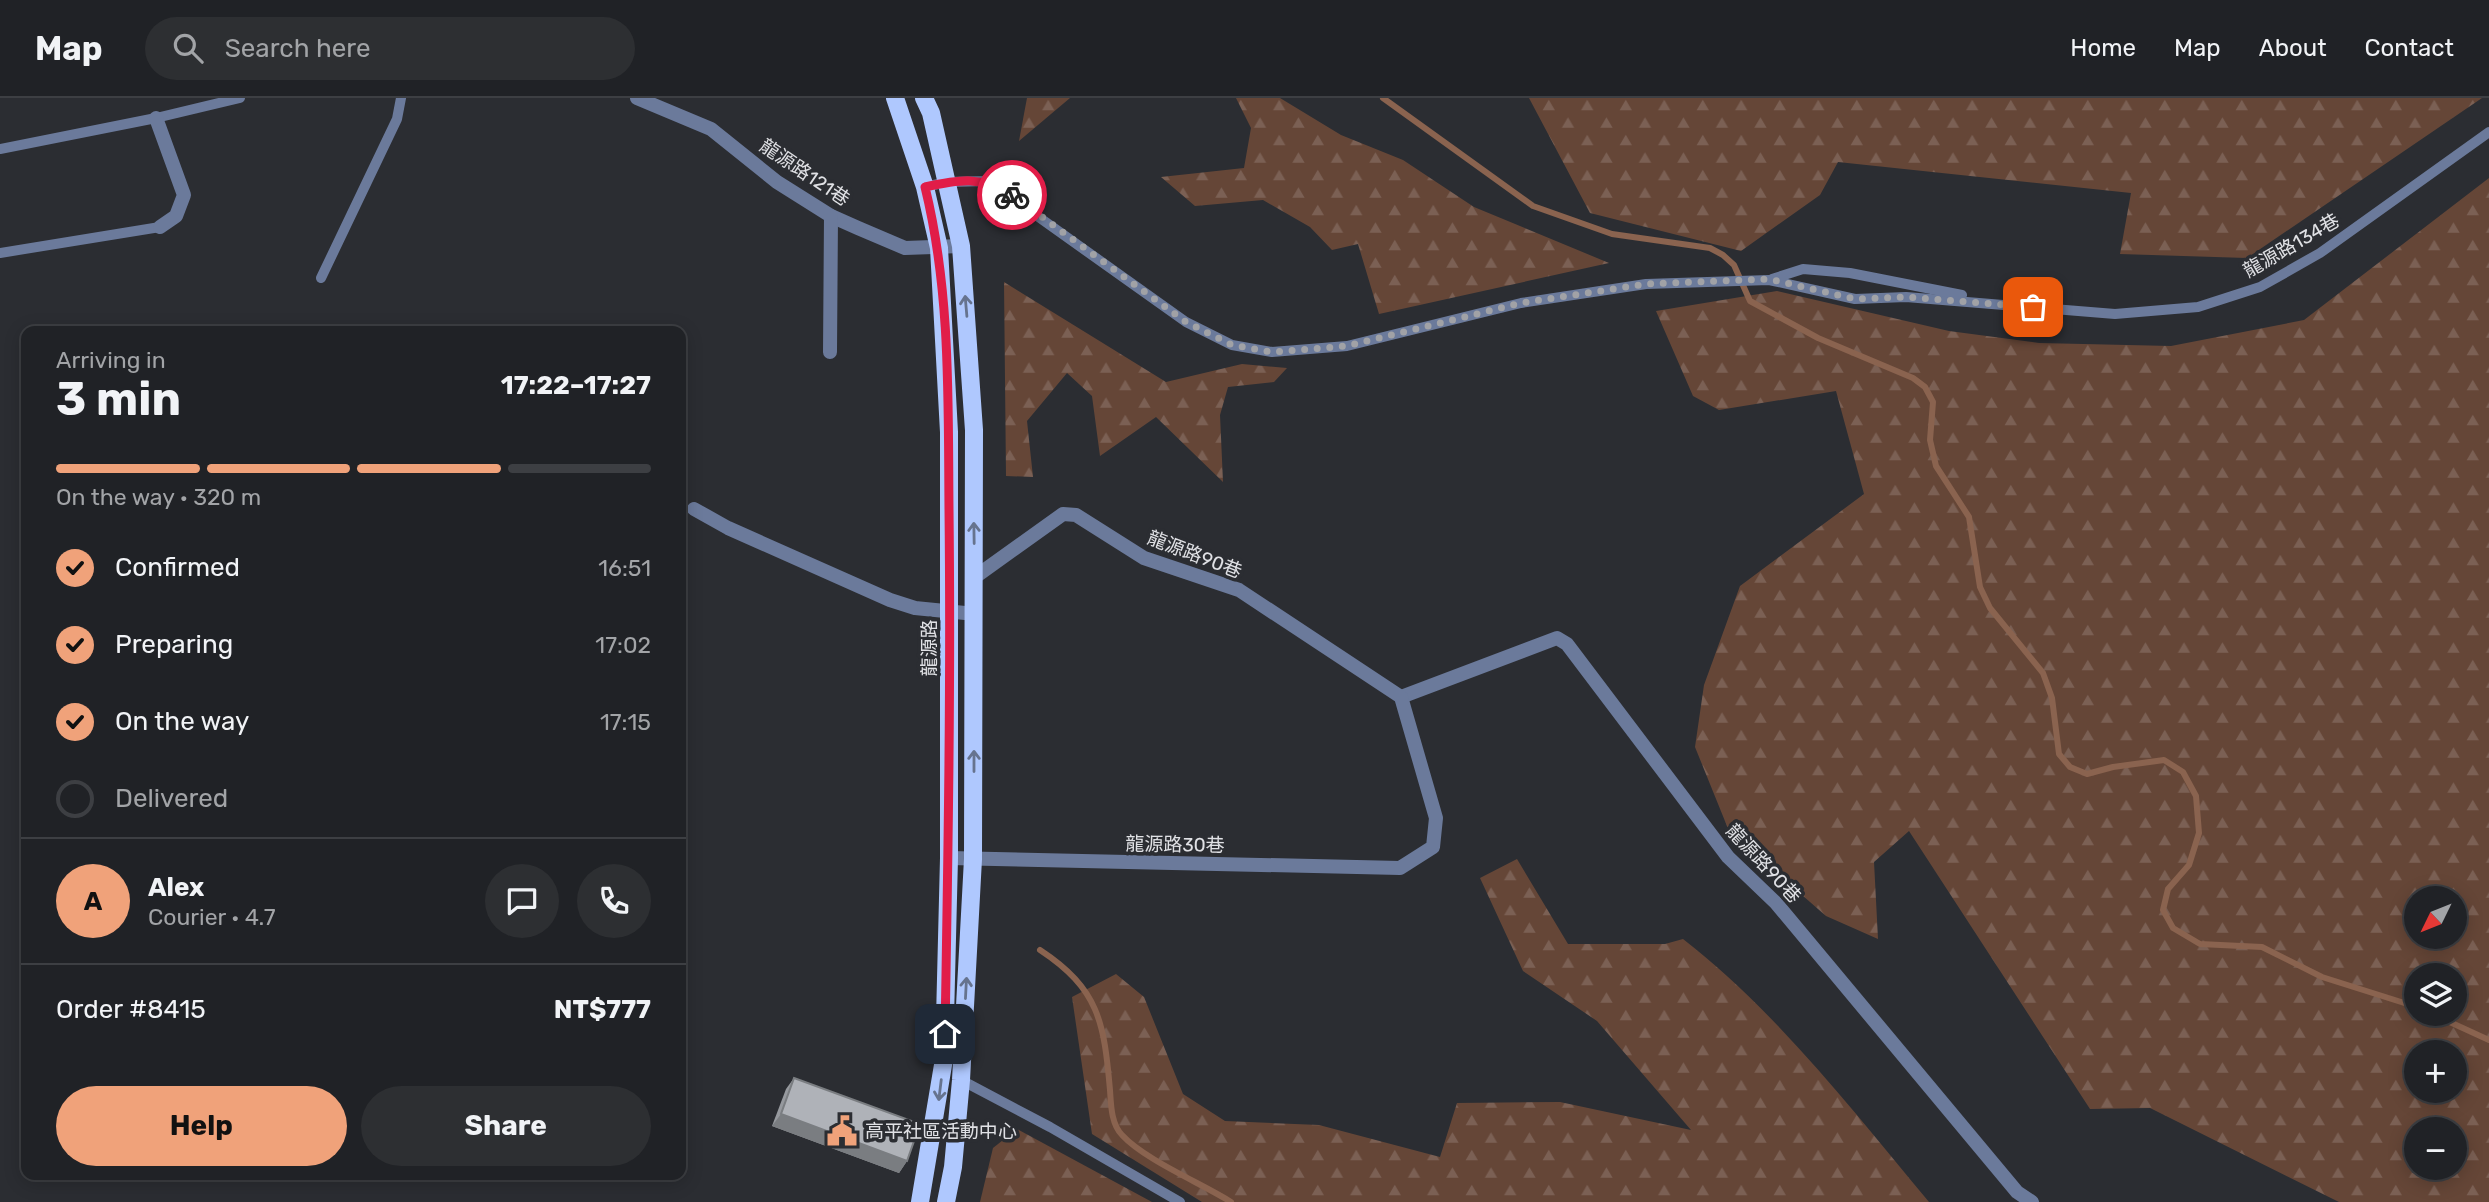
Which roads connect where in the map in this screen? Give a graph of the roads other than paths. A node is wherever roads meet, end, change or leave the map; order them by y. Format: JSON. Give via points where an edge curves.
{"nodes":[{"id":1,"x":240,"y":98,"type":"edge"},
{"id":2,"x":401,"y":98,"type":"edge"},
{"id":3,"x":637,"y":98,"type":"edge"},
{"id":4,"x":895,"y":98,"type":"edge"},
{"id":5,"x":924,"y":98,"type":"edge"},
{"id":6,"x":156,"y":118,"type":"junction"},
{"id":7,"x":2489,"y":132,"type":"edge"},
{"id":8,"x":0,"y":149,"type":"edge"},
{"id":9,"x":947,"y":182,"type":"junction"},
{"id":10,"x":925,"y":187,"type":"junction"},
{"id":11,"x":831,"y":216,"type":"junction"},
{"id":12,"x":160,"y":227,"type":"joint"},
{"id":13,"x":961,"y":246,"type":"junction"},
{"id":14,"x":939,"y":248,"type":"junction"},
{"id":15,"x":0,"y":253,"type":"edge"},
{"id":16,"x":321,"y":278,"type":"dead end"},
{"id":17,"x":1763,"y":280,"type":"junction"},
{"id":18,"x":2006,"y":304,"type":"junction"},
{"id":19,"x":830,"y":352,"type":"dead end"},
{"id":20,"x":694,"y":509,"type":"dead end"},
{"id":21,"x":975,"y":577,"type":"junction"},
{"id":22,"x":950,"y":613,"type":"junction"},
{"id":23,"x":975,"y":614,"type":"junction"},
{"id":24,"x":1401,"y":697,"type":"junction"},
{"id":25,"x":949,"y":858,"type":"junction"},
{"id":26,"x":973,"y":859,"type":"junction"},
{"id":27,"x":961,"y":1080,"type":"junction"},
{"id":28,"x":920,"y":1202,"type":"edge"},
{"id":29,"x":946,"y":1202,"type":"edge"},
{"id":30,"x":1180,"y":1202,"type":"edge"},
{"id":31,"x":2032,"y":1202,"type":"edge"}],
"edges":[{"from":1,"to":6,"type":"lane"},
{"from":2,"to":16,"type":"lane","via":[[397,119]]},
{"from":3,"to":11,"type":"street","name":"龍源路121巷","via":[[711,129],[777,182]]},
{"from":4,"to":10,"type":"main road","name":"龍源路"},
{"from":5,"to":9,"type":"main road"},
{"from":6,"to":8,"type":"lane"},
{"from":6,"to":12,"type":"street","via":[[184,195],[176,216]]},
{"from":7,"to":18,"type":"lane","name":"龍源路134巷","via":[[2320,253],[2260,287],[2198,307],[2115,314]]},
{"from":9,"to":10,"type":"lane","name":"龍源路134巷"},
{"from":9,"to":13,"type":"main road"},
{"from":9,"to":17,"type":"lane","name":"龍源路134巷","via":[[988,181],[1186,322],[1232,345],[1272,352],[1347,346],[1521,303],[1646,284]]},
{"from":10,"to":14,"type":"main road","name":"龍源路"},
{"from":11,"to":14,"type":"street","name":"龍源路121巷","via":[[905,248]]},
{"from":11,"to":19,"type":"street"},
{"from":12,"to":15,"type":"lane"},
{"from":13,"to":14,"type":"street","name":"龍源路121巷"},
{"from":21,"to":13,"type":"main road","one_way":true,"via":[[970,349]]},
{"from":14,"to":22,"type":"main road","name":"龍源路","via":[[949,432]]},
{"from":17,"to":18,"type":"lane","name":"龍源路134巷","via":[[1855,299],[1906,297]]},
{"from":17,"to":18,"type":"lane","via":[[1803,269],[1850,272]]},
{"from":20,"to":22,"type":"street","via":[[890,600]]},
{"from":21,"to":23,"type":"main road"},
{"from":21,"to":24,"type":"street","name":"龍源路90巷","via":[[1063,514],[1076,515],[1144,558],[1239,590]]},
{"from":22,"to":23,"type":"street"},
{"from":22,"to":25,"type":"main road","name":"龍源路"},
{"from":26,"to":23,"type":"main road","one_way":true},
{"from":24,"to":26,"type":"street","name":"龍源路30巷","via":[[1436,818],[1433,847],[1400,868]]},
{"from":24,"to":31,"type":"street","name":"龍源路90巷","via":[[1557,638],[1567,644],[1728,857],[1776,903],[2017,1192]]},
{"from":25,"to":26,"type":"street","name":"龍源路30巷"},
{"from":25,"to":28,"type":"main road","name":"龍源路","one_way":true,"via":[[944,1059]]},
{"from":27,"to":26,"type":"main road","one_way":true},
{"from":27,"to":29,"type":"main road"},
{"from":27,"to":30,"type":"lane"}]}
